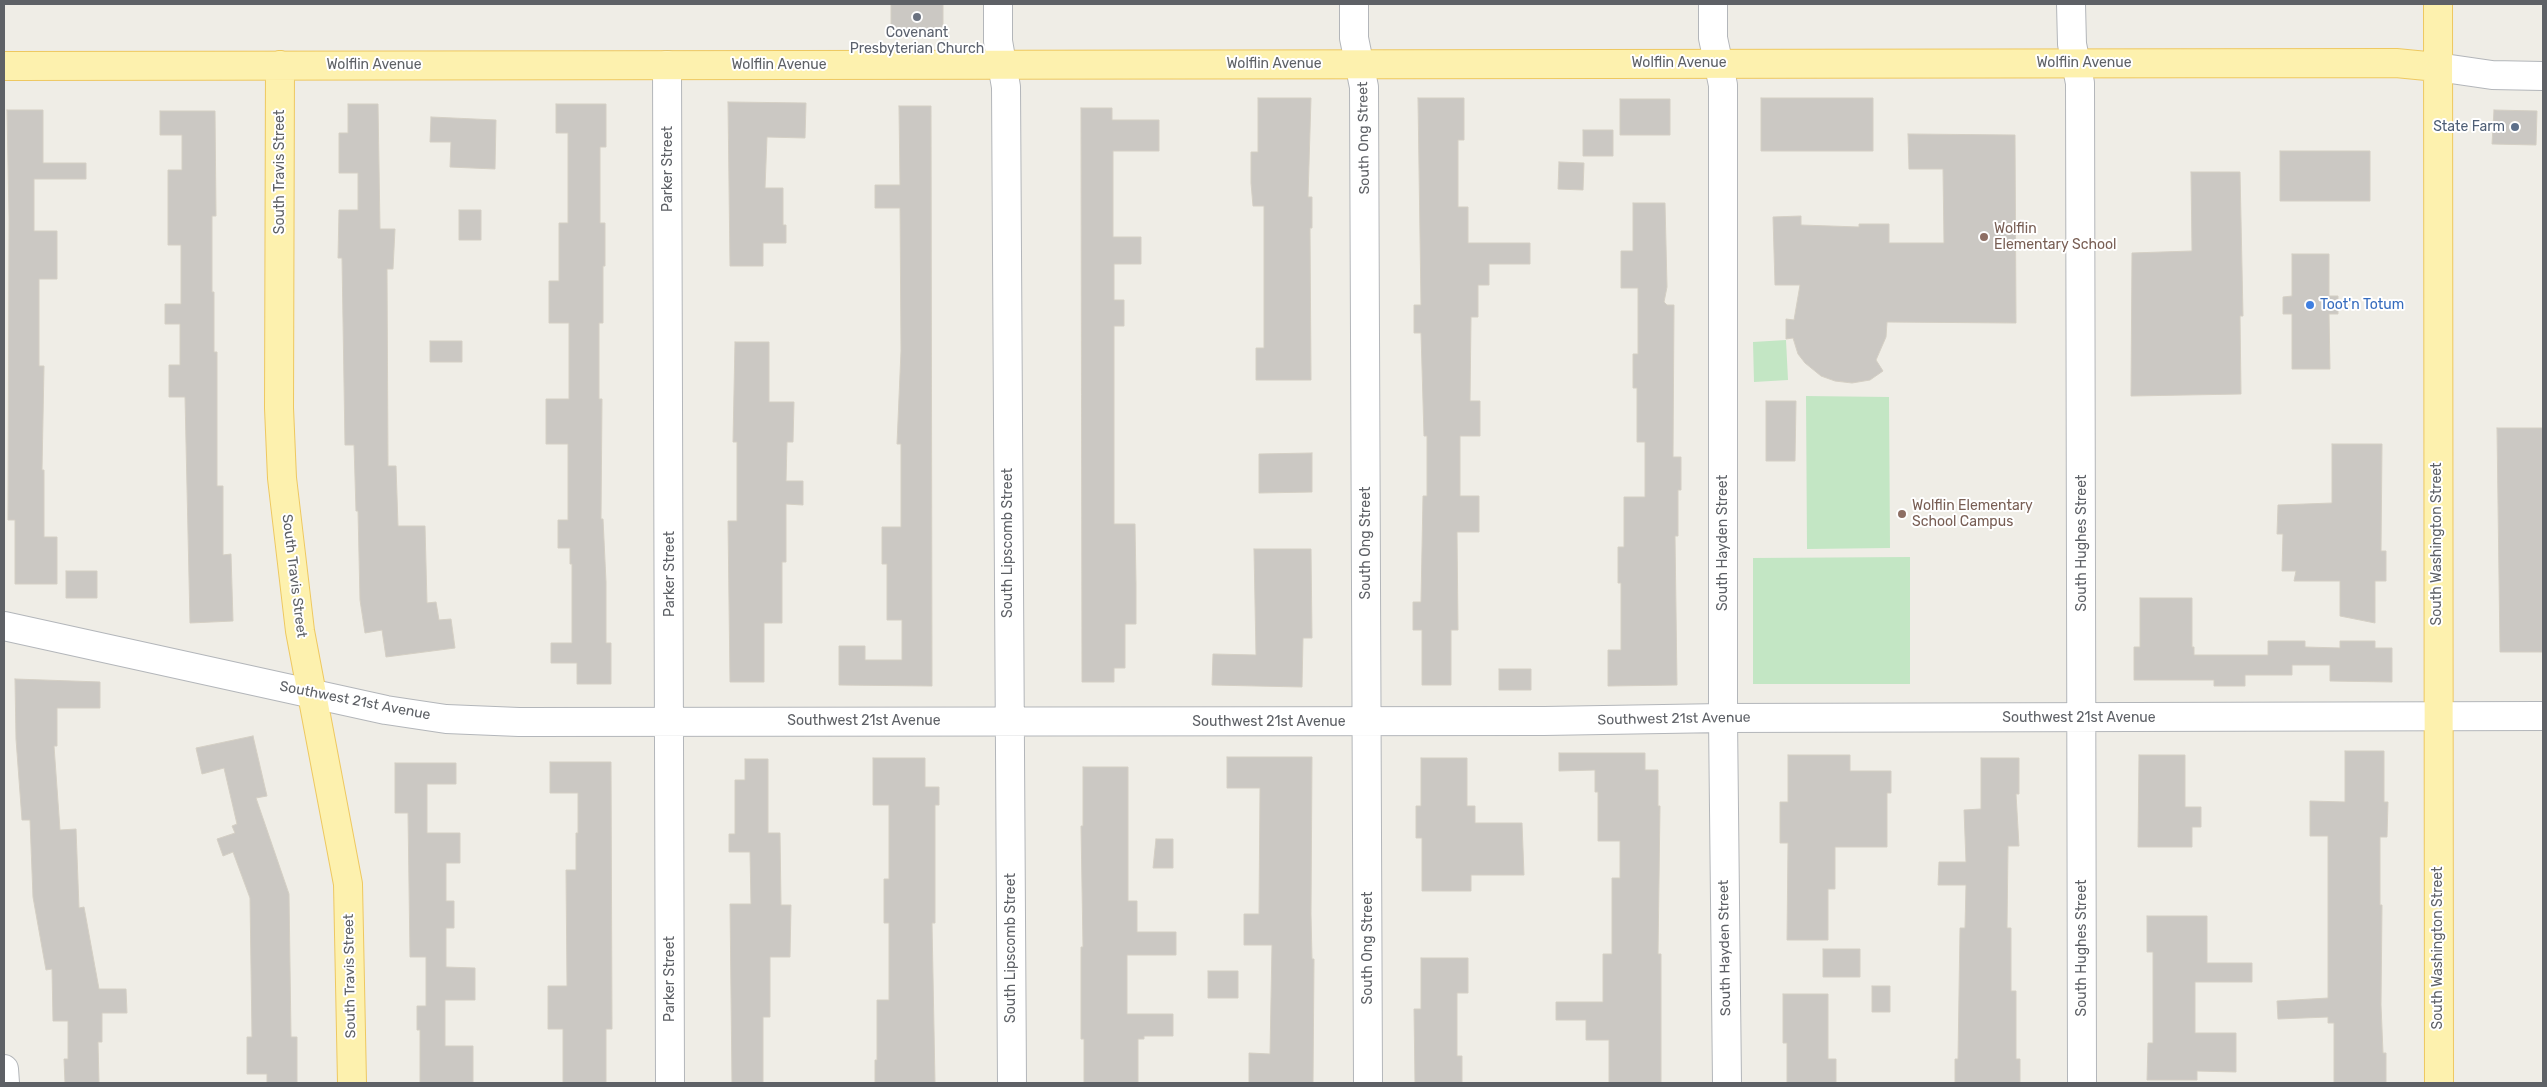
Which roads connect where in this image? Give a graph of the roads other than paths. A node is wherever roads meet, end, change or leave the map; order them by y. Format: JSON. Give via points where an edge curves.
{"nodes":[{"id":1,"x":998,"y":4,"type":"edge"},
{"id":2,"x":1354,"y":4,"type":"edge"},
{"id":3,"x":1712,"y":4,"type":"edge"},
{"id":4,"x":2071,"y":4,"type":"edge"},
{"id":5,"x":2438,"y":4,"type":"edge"},
{"id":6,"x":1718,"y":63,"type":"junction"},
{"id":7,"x":2075,"y":63,"type":"junction"},
{"id":8,"x":1360,"y":64,"type":"junction"},
{"id":9,"x":280,"y":65,"type":"junction"},
{"id":10,"x":667,"y":65,"type":"junction"},
{"id":11,"x":1002,"y":65,"type":"junction"},
{"id":12,"x":4,"y":66,"type":"edge"},
{"id":13,"x":2437,"y":68,"type":"junction"},
{"id":14,"x":2543,"y":76,"type":"edge"},
{"id":15,"x":4,"y":626,"type":"edge"},
{"id":16,"x":312,"y":694,"type":"junction"},
{"id":17,"x":2543,"y":716,"type":"edge"},
{"id":18,"x":2437,"y":717,"type":"junction"},
{"id":19,"x":1722,"y":718,"type":"junction"},
{"id":20,"x":2082,"y":718,"type":"junction"},
{"id":21,"x":1009,"y":721,"type":"junction"},
{"id":22,"x":671,"y":722,"type":"junction"},
{"id":23,"x":1367,"y":722,"type":"junction"},
{"id":24,"x":4,"y":1069,"type":"edge"},
{"id":25,"x":5,"y":1083,"type":"edge"},
{"id":26,"x":352,"y":1083,"type":"edge"},
{"id":27,"x":670,"y":1083,"type":"edge"},
{"id":28,"x":1012,"y":1083,"type":"edge"},
{"id":29,"x":1368,"y":1083,"type":"edge"},
{"id":30,"x":1727,"y":1083,"type":"edge"},
{"id":31,"x":2082,"y":1083,"type":"edge"},
{"id":32,"x":2440,"y":1083,"type":"edge"}],
"edges":[{"from":1,"to":11,"type":"street","name":"South Lipscomb Street"},
{"from":2,"to":8,"type":"street","name":"South Ong Street","via":[[1354,38]]},
{"from":3,"to":6,"type":"street","name":"South Hayden Street"},
{"from":4,"to":7,"type":"street","name":"South Hughes Street"},
{"from":5,"to":13,"type":"main road","name":"South Washington Street"},
{"from":6,"to":7,"type":"main road","name":"Wolflin Avenue"},
{"from":6,"to":8,"type":"main road","name":"Wolflin Avenue"},
{"from":6,"to":19,"type":"street","name":"South Hayden Street","via":[[1723,85]]},
{"from":7,"to":13,"type":"main road","name":"Wolflin Avenue","via":[[2396,63]]},
{"from":7,"to":20,"type":"street","name":"South Hughes Street","via":[[2080,83]]},
{"from":8,"to":11,"type":"main road","name":"Wolflin Avenue"},
{"from":8,"to":23,"type":"street","name":"South Ong Street","via":[[1364,87]]},
{"from":9,"to":10,"type":"main road","name":"Wolflin Avenue"},
{"from":9,"to":12,"type":"main road","name":"Wolflin Avenue"},
{"from":9,"to":16,"type":"main road","name":"South Travis Street","via":[[279,408],[282,478],[300,631]]},
{"from":10,"to":11,"type":"main road","name":"Wolflin Avenue"},
{"from":10,"to":22,"type":"street","name":"Parker Street"},
{"from":11,"to":21,"type":"street","name":"South Lipscomb Street","via":[[1006,87]]},
{"from":13,"to":14,"type":"street","name":"Wolflin Avenue","via":[[2492,75]]},
{"from":13,"to":18,"type":"main road","name":"South Washington Street"},
{"from":15,"to":16,"type":"street","name":"Southwest 21st Avenue"},
{"from":16,"to":22,"type":"street","name":"Southwest 21st Avenue","via":[[386,710],[446,718],[519,722]]},
{"from":16,"to":26,"type":"main road","name":"South Travis Street","via":[[348,884]]},
{"from":17,"to":18,"type":"street","name":"Southwest 21st Avenue"},
{"from":18,"to":20,"type":"street","name":"Southwest 21st Avenue"},
{"from":18,"to":32,"type":"main road","name":"South Washington Street"},
{"from":19,"to":20,"type":"street","name":"Southwest 21st Avenue"},
{"from":19,"to":23,"type":"street","name":"Southwest 21st Avenue"},
{"from":19,"to":30,"type":"street","name":"South Hayden Street"},
{"from":20,"to":31,"type":"street","name":"South Hughes Street"},
{"from":21,"to":22,"type":"street","name":"Southwest 21st Avenue"},
{"from":21,"to":23,"type":"street","name":"Southwest 21st Avenue"},
{"from":21,"to":28,"type":"street","name":"South Lipscomb Street"},
{"from":22,"to":27,"type":"street","name":"Parker Street"},
{"from":23,"to":29,"type":"street","name":"South Ong Street"},
{"from":24,"to":25,"type":"street"}]}
